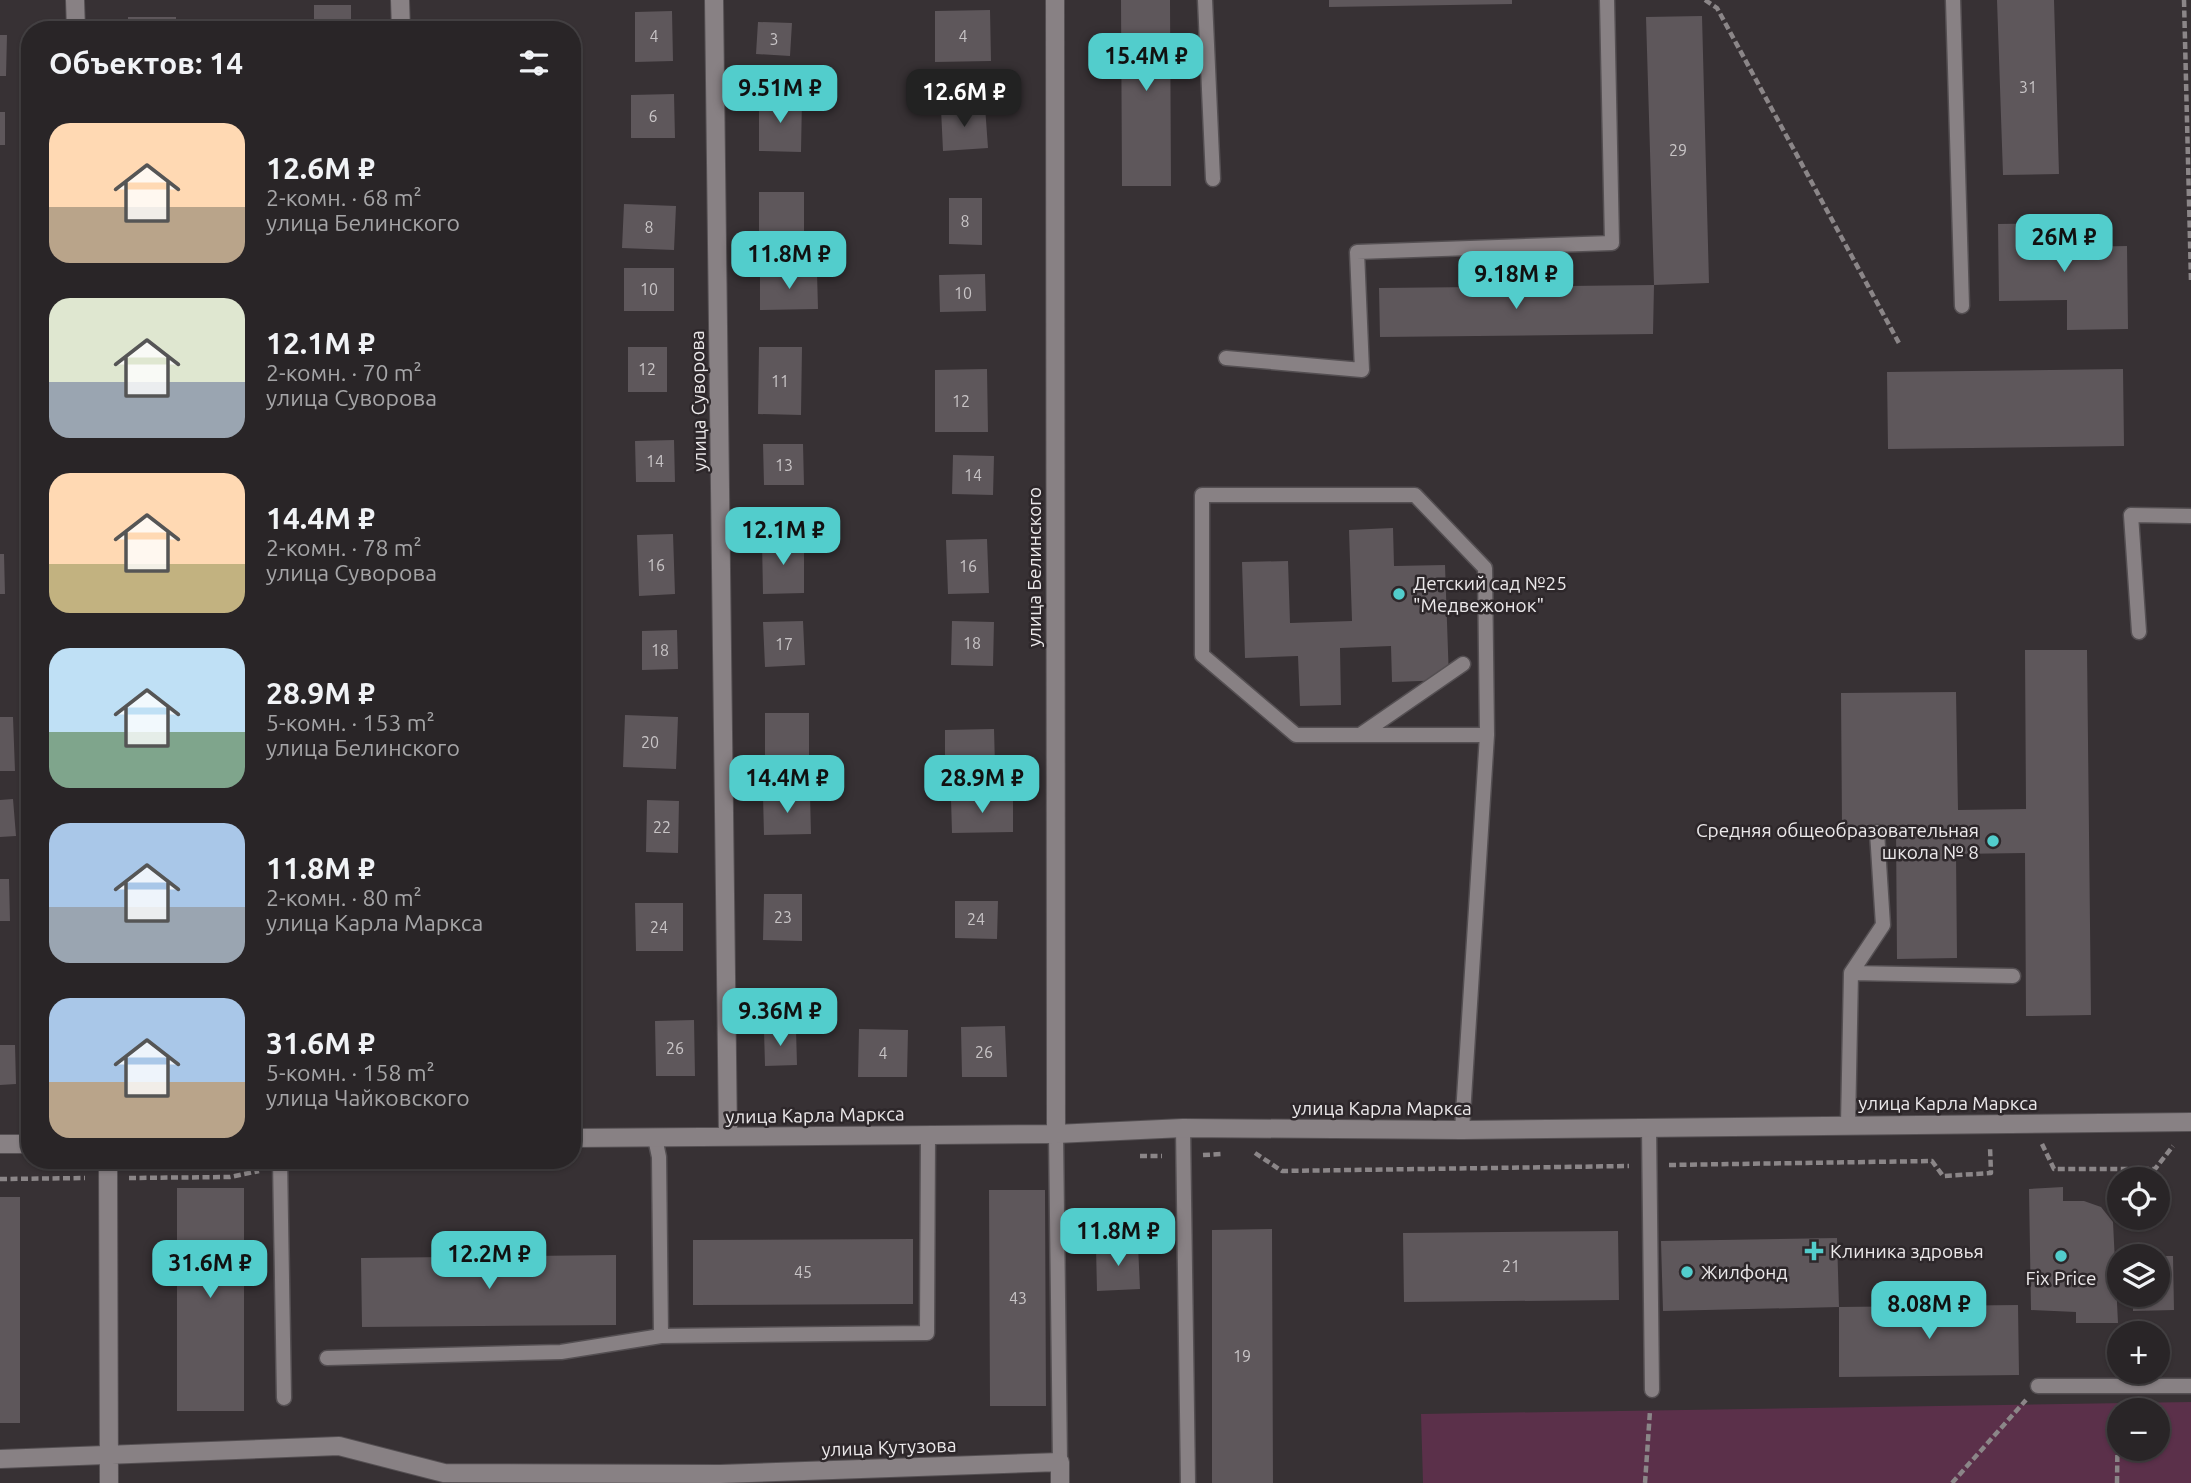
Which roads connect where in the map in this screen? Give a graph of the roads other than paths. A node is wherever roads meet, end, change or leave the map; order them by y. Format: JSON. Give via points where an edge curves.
{"nodes":[{"id":1,"x":75,"y":0,"type":"edge"},
{"id":2,"x":400,"y":0,"type":"edge"},
{"id":3,"x":715,"y":0,"type":"edge"},
{"id":4,"x":1055,"y":0,"type":"edge"},
{"id":5,"x":1205,"y":0,"type":"edge"},
{"id":6,"x":1607,"y":0,"type":"edge"},
{"id":7,"x":1954,"y":0,"type":"edge"},
{"id":8,"x":76,"y":21,"type":"edge"},
{"id":9,"x":401,"y":21,"type":"edge"},
{"id":10,"x":1213,"y":179,"type":"dead end"},
{"id":11,"x":1962,"y":306,"type":"dead end"},
{"id":12,"x":1226,"y":358,"type":"dead end"},
{"id":13,"x":2191,"y":516,"type":"edge"},
{"id":14,"x":2139,"y":632,"type":"dead end"},
{"id":15,"x":1462,"y":664,"type":"dead end"},
{"id":16,"x":1487,"y":735,"type":"junction"},
{"id":17,"x":1359,"y":736,"type":"junction"},
{"id":18,"x":1877,"y":832,"type":"dead end"},
{"id":19,"x":1851,"y":974,"type":"junction"},
{"id":20,"x":2013,"y":976,"type":"dead end"},
{"id":21,"x":2191,"y":1122,"type":"edge"},
{"id":22,"x":1848,"y":1125,"type":"junction"},
{"id":23,"x":1648,"y":1127,"type":"junction"},
{"id":24,"x":1183,"y":1128,"type":"junction"},
{"id":25,"x":1462,"y":1130,"type":"junction"},
{"id":26,"x":1056,"y":1134,"type":"junction"},
{"id":27,"x":928,"y":1135,"type":"junction"},
{"id":28,"x":728,"y":1137,"type":"junction"},
{"id":29,"x":581,"y":1138,"type":"edge"},
{"id":30,"x":655,"y":1138,"type":"junction"},
{"id":31,"x":0,"y":1144,"type":"edge"},
{"id":32,"x":21,"y":1144,"type":"edge"},
{"id":33,"x":108,"y":1169,"type":"edge"},
{"id":34,"x":280,"y":1169,"type":"edge"},
{"id":35,"x":661,"y":1336,"type":"junction"},
{"id":36,"x":327,"y":1357,"type":"dead end"},
{"id":37,"x":2038,"y":1386,"type":"road end"},
{"id":38,"x":2191,"y":1386,"type":"edge"},
{"id":39,"x":1652,"y":1390,"type":"road end"},
{"id":40,"x":284,"y":1398,"type":"dead end"},
{"id":41,"x":109,"y":1453,"type":"junction"},
{"id":42,"x":0,"y":1459,"type":"edge"},
{"id":43,"x":1060,"y":1462,"type":"junction"},
{"id":44,"x":444,"y":1478,"type":"edge"},
{"id":45,"x":720,"y":1478,"type":"edge"},
{"id":46,"x":109,"y":1483,"type":"edge"},
{"id":47,"x":1060,"y":1483,"type":"edge"},
{"id":48,"x":1188,"y":1483,"type":"edge"}],
"edges":[{"from":1,"to":8,"type":"street"},
{"from":2,"to":9,"type":"street"},
{"from":3,"to":28,"type":"street","name":"улица Суворова"},
{"from":4,"to":26,"type":"street","name":"улица Белинского"},
{"from":5,"to":10,"type":"lane"},
{"from":6,"to":12,"type":"lane","via":[[1612,243],[1357,252],[1362,370]]},
{"from":7,"to":11,"type":"lane"},
{"from":13,"to":14,"type":"lane","via":[[2131,515]]},
{"from":15,"to":17,"type":"lane"},
{"from":16,"to":17,"type":"lane"},
{"from":16,"to":17,"type":"lane","via":[[1485,568],[1415,495],[1202,495],[1202,655],[1296,736]]},
{"from":16,"to":25,"type":"lane"},
{"from":18,"to":19,"type":"lane","via":[[1883,925]]},
{"from":19,"to":20,"type":"lane"},
{"from":19,"to":22,"type":"lane"},
{"from":21,"to":22,"type":"street","name":"улица Карла Маркса"},
{"from":22,"to":23,"type":"street","name":"улица Карла Маркса"},
{"from":23,"to":25,"type":"street","name":"улица Карла Маркса"},
{"from":23,"to":39,"type":"lane"},
{"from":24,"to":25,"type":"street","name":"улица Карла Маркса"},
{"from":24,"to":26,"type":"street","name":"улица Карла Маркса"},
{"from":24,"to":48,"type":"lane"},
{"from":26,"to":27,"type":"street","name":"улица Карла Маркса"},
{"from":26,"to":43,"type":"lane"},
{"from":27,"to":28,"type":"street","name":"улица Карла Маркса"},
{"from":27,"to":35,"type":"lane","via":[[927,1333]]},
{"from":28,"to":30,"type":"street","name":"улица Карла Маркса"},
{"from":29,"to":30,"type":"street","name":"улица Карла Маркса"},
{"from":30,"to":35,"type":"lane"},
{"from":31,"to":32,"type":"street"},
{"from":33,"to":41,"type":"street"},
{"from":34,"to":40,"type":"lane"},
{"from":35,"to":36,"type":"lane","via":[[561,1352]]},
{"from":37,"to":38,"type":"lane"},
{"from":41,"to":42,"type":"street","name":"улица Кутузова"},
{"from":41,"to":44,"type":"street","name":"улица Кутузова","via":[[340,1446]]},
{"from":41,"to":46,"type":"street"},
{"from":43,"to":45,"type":"street","name":"улица Кутузова"},
{"from":43,"to":47,"type":"street"},
{"from":44,"to":45,"type":"street","name":"улица Кутузова"}]}
